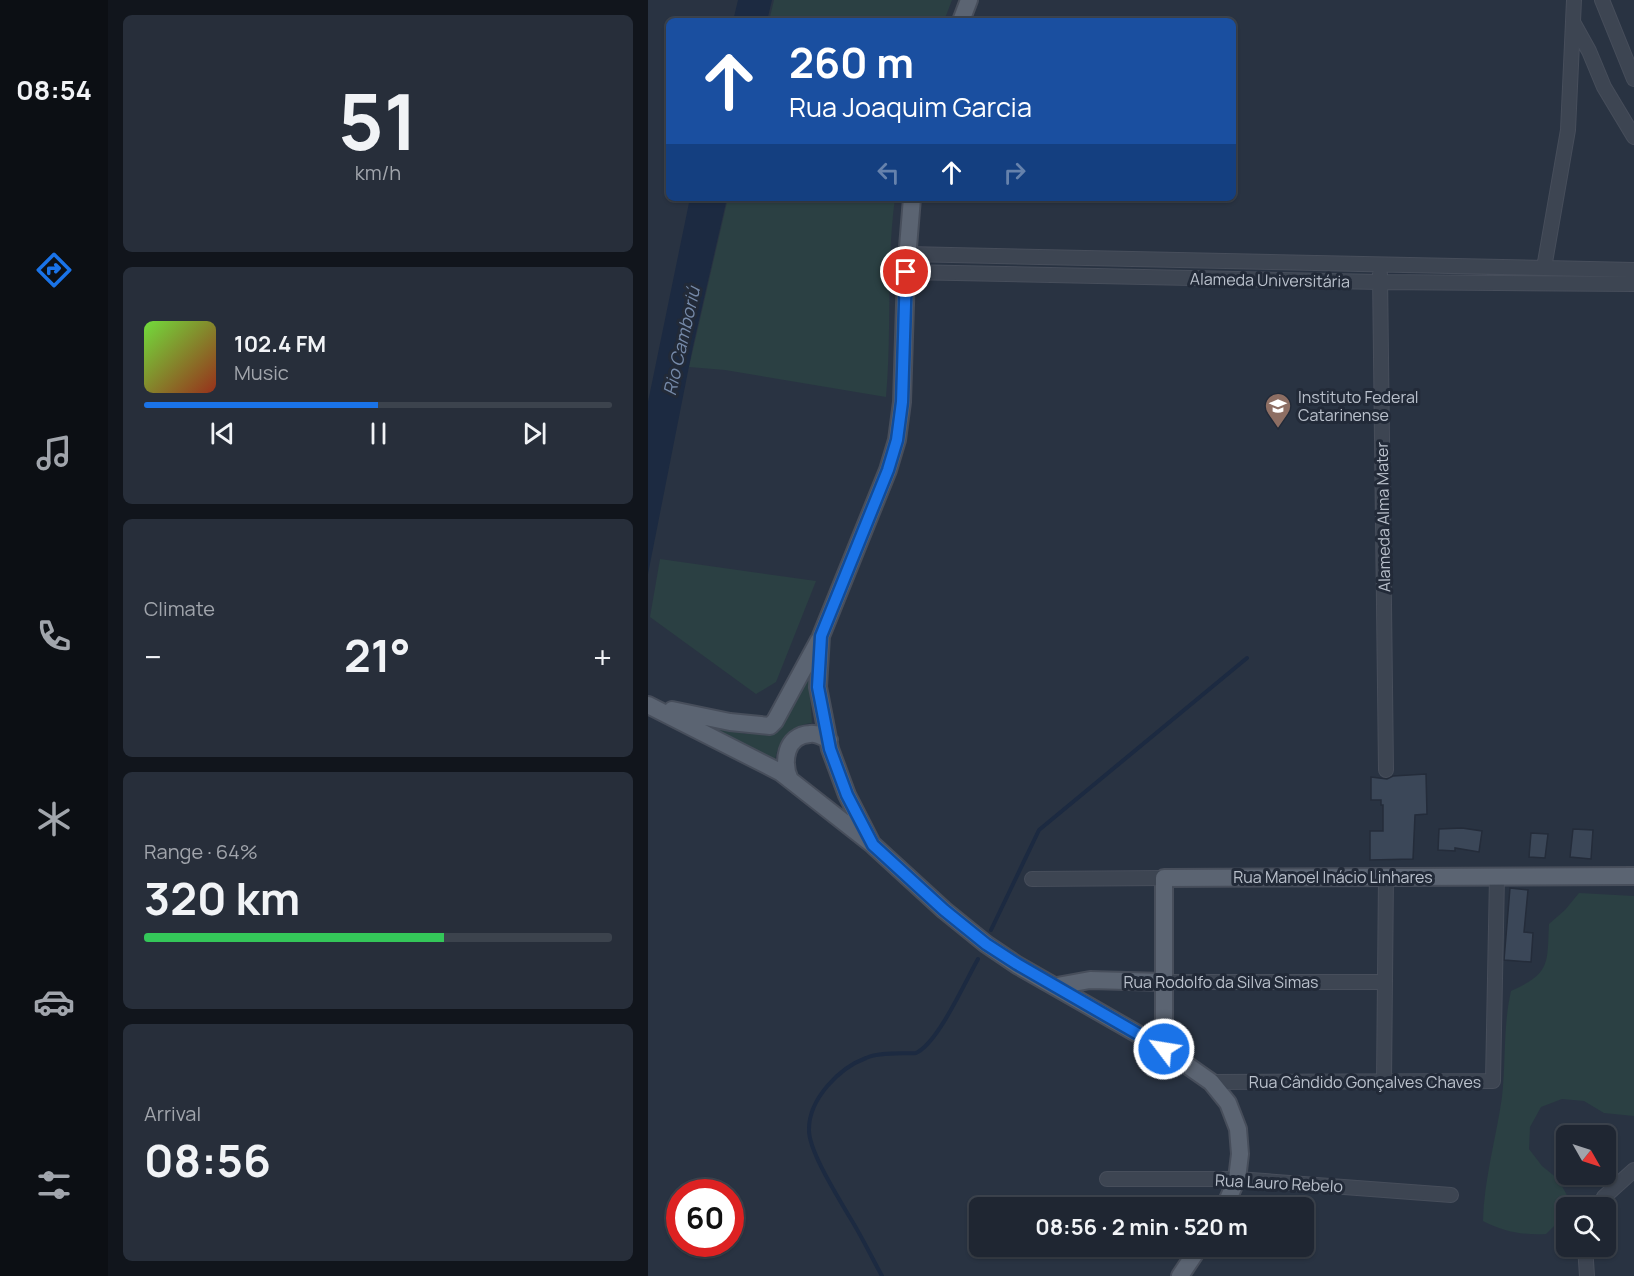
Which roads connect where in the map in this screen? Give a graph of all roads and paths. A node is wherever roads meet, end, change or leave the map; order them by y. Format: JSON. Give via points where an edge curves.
{"nodes":[{"id":1,"x":969,"y":0,"type":"edge"},
{"id":2,"x":1574,"y":0,"type":"edge"},
{"id":3,"x":1602,"y":0,"type":"edge"},
{"id":4,"x":962,"y":18,"type":"edge"},
{"id":5,"x":1574,"y":24,"type":"junction"},
{"id":6,"x":1634,"y":79,"type":"edge"},
{"id":7,"x":1634,"y":137,"type":"edge"},
{"id":8,"x":912,"y":201,"type":"edge"},
{"id":9,"x":907,"y":254,"type":"junction"},
{"id":10,"x":1380,"y":264,"type":"junction"},
{"id":11,"x":1544,"y":268,"type":"junction"},
{"id":12,"x":1634,"y":270,"type":"edge"},
{"id":13,"x":906,"y":272,"type":"junction"},
{"id":14,"x":1380,"y":282,"type":"junction"},
{"id":15,"x":1634,"y":284,"type":"edge"},
{"id":16,"x":821,"y":636,"type":"junction"},
{"id":17,"x":649,"y":705,"type":"edge"},
{"id":18,"x":829,"y":740,"type":"junction"},
{"id":19,"x":1386,"y":770,"type":"dead end"},
{"id":20,"x":790,"y":780,"type":"junction"},
{"id":21,"x":873,"y":845,"type":"junction"},
{"id":22,"x":1497,"y":876,"type":"junction"},
{"id":23,"x":1634,"y":876,"type":"edge"},
{"id":24,"x":1386,"y":877,"type":"junction"},
{"id":25,"x":1164,"y":878,"type":"junction"},
{"id":26,"x":1032,"y":879,"type":"dead end"},
{"id":27,"x":1164,"y":982,"type":"junction"},
{"id":28,"x":1385,"y":982,"type":"junction"},
{"id":29,"x":1057,"y":986,"type":"junction"},
{"id":30,"x":1164,"y":1049,"type":"junction"},
{"id":31,"x":1211,"y":1082,"type":"junction"},
{"id":32,"x":1384,"y":1082,"type":"junction"},
{"id":33,"x":1634,"y":1170,"type":"edge"},
{"id":34,"x":1107,"y":1179,"type":"dead end"},
{"id":35,"x":1237,"y":1179,"type":"junction"},
{"id":36,"x":1451,"y":1195,"type":"dead end"},
{"id":37,"x":1229,"y":1197,"type":"edge"},
{"id":38,"x":1604,"y":1197,"type":"edge"},
{"id":39,"x":1193,"y":1257,"type":"edge"},
{"id":40,"x":1586,"y":1257,"type":"edge"},
{"id":41,"x":1180,"y":1276,"type":"edge"},
{"id":42,"x":1587,"y":1276,"type":"edge"}],
"edges":[{"from":1,"to":4,"type":"main road"},
{"from":2,"to":5,"type":"street"},
{"from":3,"to":6,"type":"street"},
{"from":5,"to":7,"type":"street","via":[[1604,87]]},
{"from":5,"to":11,"type":"street","via":[[1568,130]]},
{"from":8,"to":9,"type":"main road"},
{"from":9,"to":10,"type":"street","name":"Alameda Universitária"},
{"from":9,"to":13,"type":"main road"},
{"from":10,"to":11,"type":"street","name":"Alameda Universitária"},
{"from":10,"to":14,"type":"street","name":"Alameda Alma Mater"},
{"from":11,"to":12,"type":"street","name":"Alameda Universitária"},
{"from":13,"to":14,"type":"street","name":"Alameda Universitária"},
{"from":13,"to":16,"type":"main road","via":[[897,440]]},
{"from":14,"to":15,"type":"street","name":"Alameda Universitária"},
{"from":14,"to":19,"type":"street","name":"Alameda Alma Mater"},
{"from":16,"to":17,"type":"main road","via":[[770,726]]},
{"from":16,"to":18,"type":"main road","via":[[818,687]]},
{"from":17,"to":20,"type":"main road"},
{"from":18,"to":20,"type":"main road","via":[[813,733],[804,734],[789,746],[785,770]]},
{"from":18,"to":21,"type":"main road","via":[[847,795]]},
{"from":20,"to":21,"type":"main road"},
{"from":21,"to":29,"type":"main road","via":[[986,944]]},
{"from":22,"to":23,"type":"main road","name":"Rua Manoel Inácio Linhares"},
{"from":22,"to":24,"type":"main road","name":"Rua Manoel Inácio Linhares"},
{"from":22,"to":32,"type":"street","name":"Rua Cândido Gonçalves Chaves","via":[[1493,1082]]},
{"from":24,"to":25,"type":"main road","name":"Rua Manoel Inácio Linhares"},
{"from":24,"to":28,"type":"street"},
{"from":25,"to":26,"type":"street","name":"Rua Manoel Inácio Linhares"},
{"from":25,"to":27,"type":"main road"},
{"from":27,"to":28,"type":"street","name":"Rua Rodolfo da Silva Simas"},
{"from":27,"to":29,"type":"main road","name":"Rua Rodolfo da Silva Simas","via":[[1090,980]]},
{"from":27,"to":30,"type":"main road"},
{"from":28,"to":32,"type":"street"},
{"from":29,"to":30,"type":"main road"},
{"from":30,"to":31,"type":"main road"},
{"from":31,"to":32,"type":"street","name":"Rua Cândido Gonçalves Chaves"},
{"from":31,"to":35,"type":"main road","via":[[1228,1103],[1238,1129]]},
{"from":33,"to":38,"type":"street"},
{"from":34,"to":35,"type":"street","name":"Rua Lauro Rebelo"},
{"from":35,"to":36,"type":"street","name":"Rua Lauro Rebelo"},
{"from":35,"to":37,"type":"main road"},
{"from":39,"to":41,"type":"main road"},
{"from":40,"to":42,"type":"street"}]}
